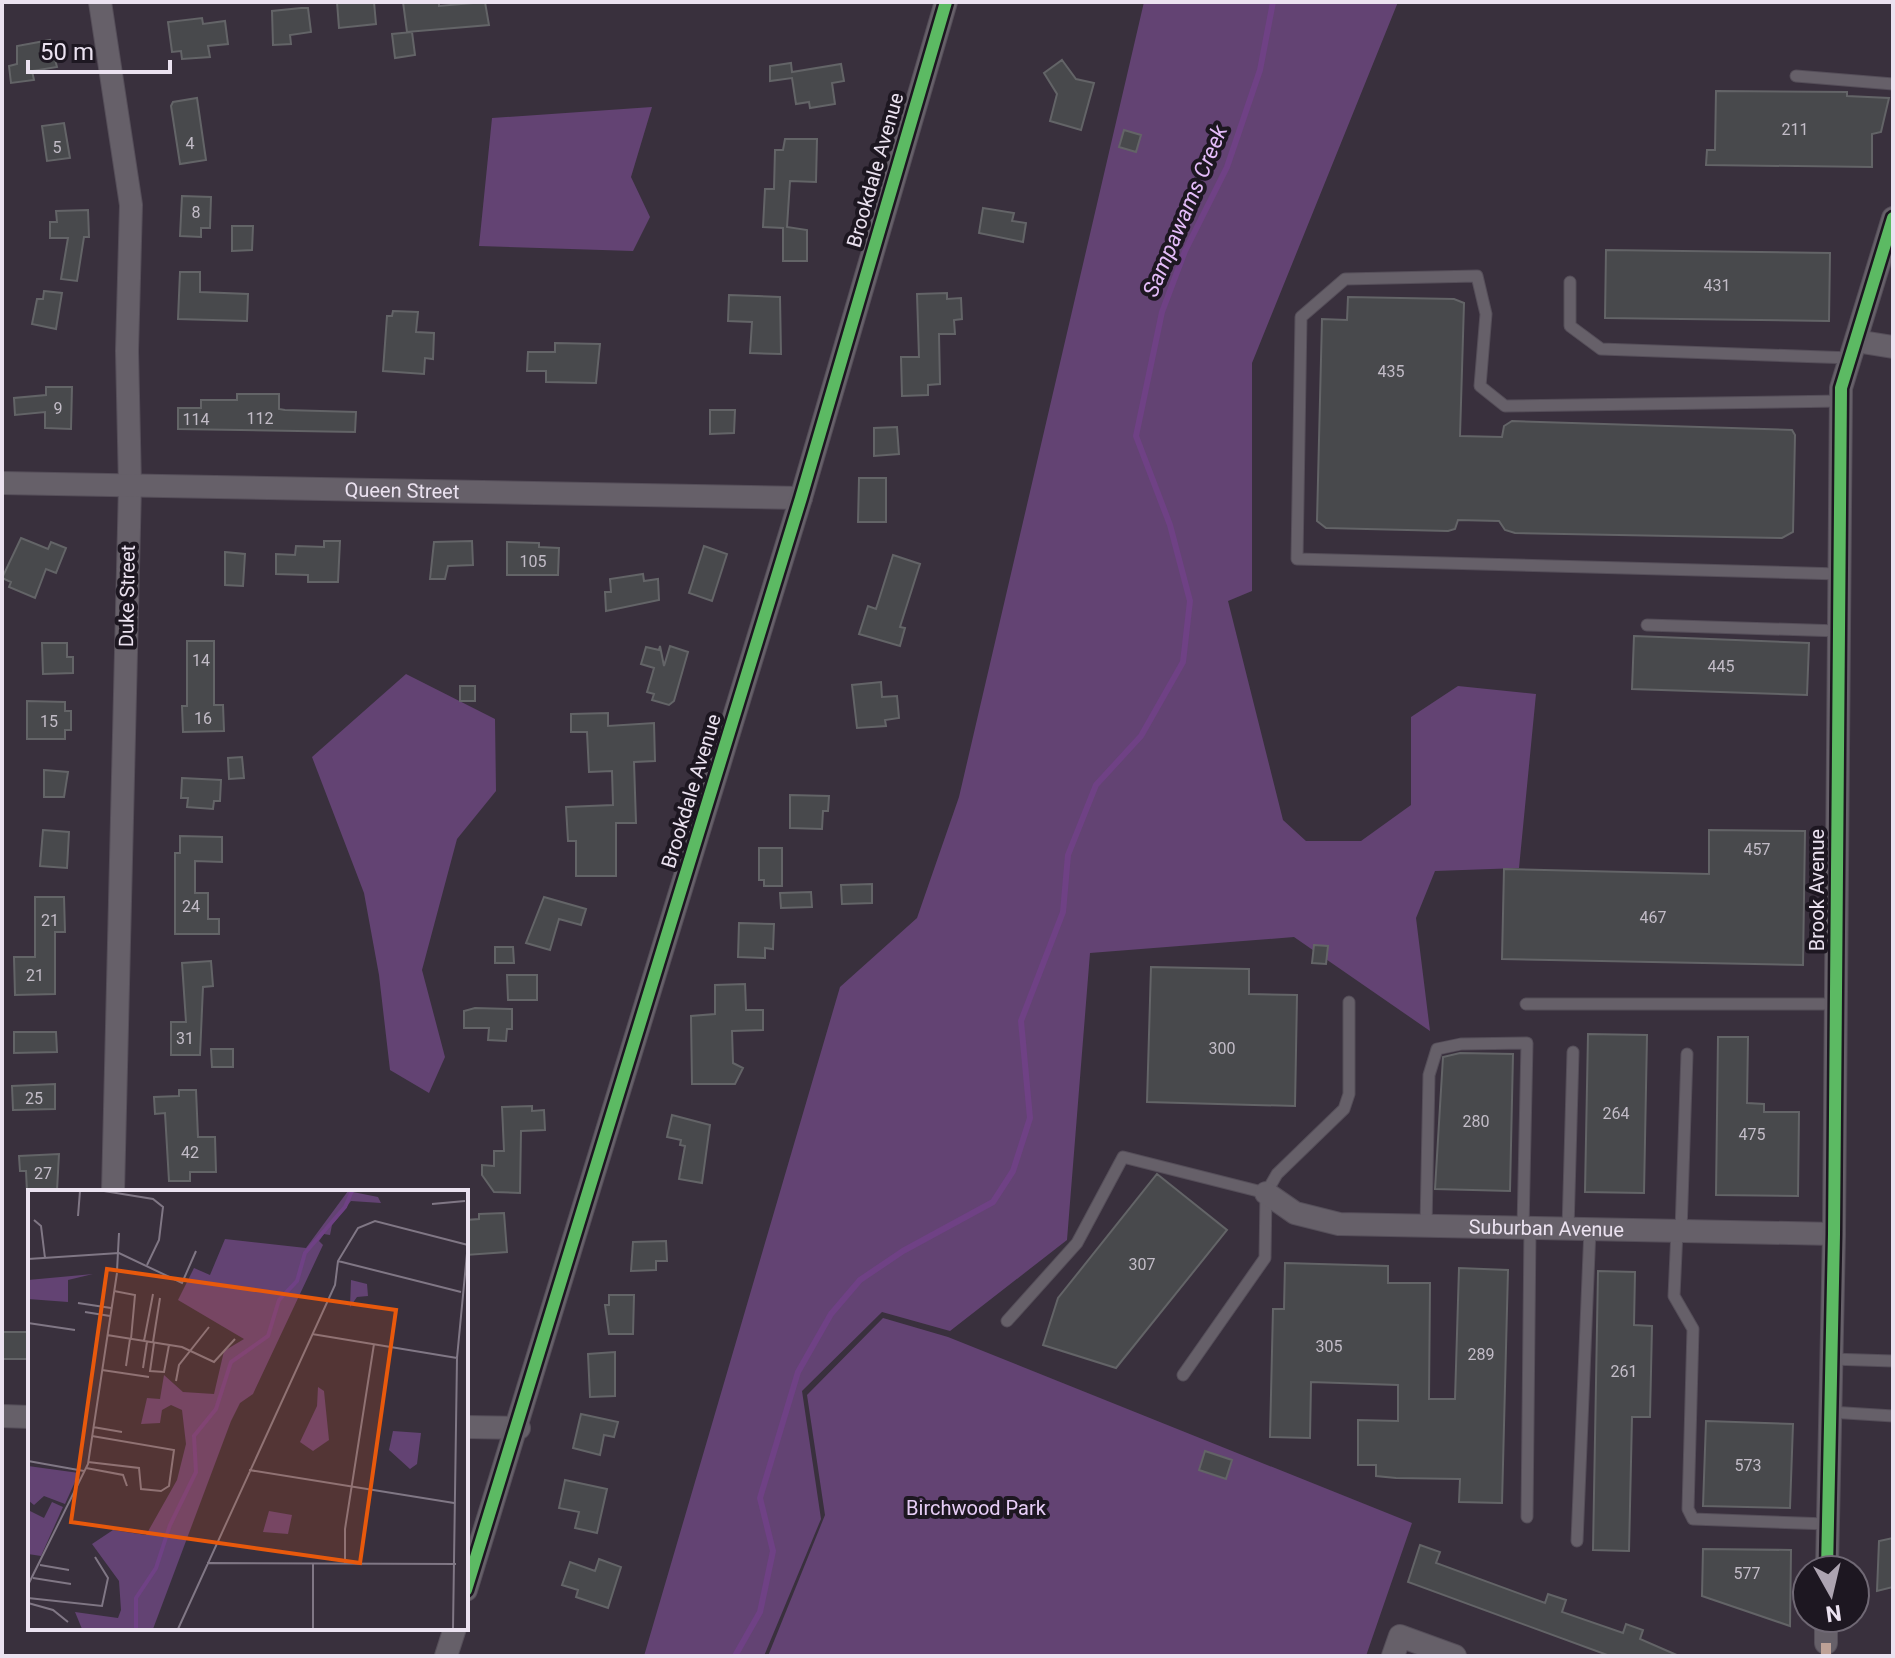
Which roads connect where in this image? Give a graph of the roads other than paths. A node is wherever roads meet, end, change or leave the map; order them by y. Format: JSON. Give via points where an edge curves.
{"nodes":[{"id":1,"x":100,"y":2,"type":"edge"},
{"id":2,"x":946,"y":2,"type":"edge"},
{"id":3,"x":1796,"y":76,"type":"dead end"},
{"id":4,"x":1893,"y":84,"type":"edge"},
{"id":5,"x":1893,"y":218,"type":"edge"},
{"id":6,"x":1570,"y":282,"type":"dead end"},
{"id":7,"x":1893,"y":347,"type":"edge"},
{"id":8,"x":1854,"y":350,"type":"junction"},
{"id":9,"x":1841,"y":401,"type":"junction"},
{"id":10,"x":2,"y":483,"type":"edge"},
{"id":11,"x":130,"y":486,"type":"junction"},
{"id":12,"x":801,"y":498,"type":"junction"},
{"id":13,"x":1839,"y":574,"type":"junction"},
{"id":14,"x":1647,"y":625,"type":"dead end"},
{"id":15,"x":1839,"y":631,"type":"junction"},
{"id":16,"x":1349,"y":1002,"type":"dead end"},
{"id":17,"x":1526,"y":1004,"type":"dead end"},
{"id":18,"x":1836,"y":1004,"type":"junction"},
{"id":19,"x":1573,"y":1052,"type":"dead end"},
{"id":20,"x":1687,"y":1054,"type":"dead end"},
{"id":21,"x":113,"y":1190,"type":"edge"},
{"id":22,"x":1266,"y":1193,"type":"junction"},
{"id":23,"x":1426,"y":1226,"type":"junction"},
{"id":24,"x":1526,"y":1228,"type":"junction"},
{"id":25,"x":1579,"y":1229,"type":"junction"},
{"id":26,"x":1679,"y":1231,"type":"junction"},
{"id":27,"x":1834,"y":1234,"type":"junction"},
{"id":28,"x":1007,"y":1321,"type":"dead end"},
{"id":29,"x":1831,"y":1359,"type":"junction"},
{"id":30,"x":1893,"y":1361,"type":"edge"},
{"id":31,"x":1183,"y":1375,"type":"dead end"},
{"id":32,"x":1830,"y":1412,"type":"junction"},
{"id":33,"x":2,"y":1416,"type":"edge"},
{"id":34,"x":1893,"y":1416,"type":"edge"},
{"id":35,"x":28,"y":1417,"type":"edge"},
{"id":36,"x":468,"y":1427,"type":"edge"},
{"id":37,"x":519,"y":1428,"type":"junction"},
{"id":38,"x":1527,"y":1517,"type":"dead end"},
{"id":39,"x":1827,"y":1524,"type":"junction"},
{"id":40,"x":1577,"y":1541,"type":"dead end"},
{"id":41,"x":1827,"y":1554,"type":"edge"},
{"id":42,"x":468,"y":1584,"type":"edge"},
{"id":43,"x":454,"y":1630,"type":"edge"},
{"id":44,"x":1396,"y":1646,"type":"edge"},
{"id":45,"x":446,"y":1656,"type":"edge"},
{"id":46,"x":1455,"y":1656,"type":"edge"}],
"edges":[{"from":1,"to":11,"type":"street","name":"Duke Street","via":[[131,205]]},
{"from":2,"to":12,"type":"street","name":"Brookdale Avenue"},
{"from":3,"to":4,"type":"lane"},
{"from":5,"to":8,"type":"street","name":"Brook Avenue"},
{"from":6,"to":8,"type":"lane","via":[[1570,326],[1601,349]]},
{"from":7,"to":8,"type":"street"},
{"from":8,"to":9,"type":"street","name":"Brook Avenue"},
{"from":9,"to":13,"type":"street","name":"Brook Avenue"},
{"from":9,"to":13,"type":"lane","via":[[1505,406],[1480,386],[1486,314],[1477,276],[1345,279],[1301,317],[1297,559]]},
{"from":10,"to":11,"type":"street","name":"Queen Street"},
{"from":11,"to":12,"type":"street","name":"Queen Street"},
{"from":11,"to":21,"type":"street","name":"Duke Street"},
{"from":12,"to":37,"type":"street","name":"Brookdale Avenue"},
{"from":13,"to":15,"type":"street","name":"Brook Avenue"},
{"from":14,"to":15,"type":"lane"},
{"from":15,"to":18,"type":"street","name":"Brook Avenue"},
{"from":16,"to":22,"type":"lane","via":[[1349,1094],[1344,1109],[1294,1154]]},
{"from":17,"to":18,"type":"lane"},
{"from":18,"to":27,"type":"street","name":"Brook Avenue"},
{"from":19,"to":25,"type":"lane"},
{"from":20,"to":26,"type":"lane"},
{"from":22,"to":23,"type":"street","name":"Suburban Avenue","via":[[1295,1213],[1339,1224]]},
{"from":22,"to":28,"type":"lane","via":[[1123,1157],[1077,1243]]},
{"from":22,"to":31,"type":"lane","via":[[1265,1258]]},
{"from":23,"to":24,"type":"street","name":"Suburban Avenue"},
{"from":23,"to":24,"type":"lane","via":[[1429,1075],[1437,1049],[1527,1043]]},
{"from":24,"to":25,"type":"street","name":"Suburban Avenue"},
{"from":24,"to":38,"type":"lane"},
{"from":25,"to":26,"type":"street","name":"Suburban Avenue"},
{"from":25,"to":40,"type":"lane"},
{"from":26,"to":27,"type":"street","name":"Suburban Avenue"},
{"from":26,"to":39,"type":"lane","via":[[1674,1296],[1693,1329],[1688,1509],[1693,1519]]},
{"from":27,"to":29,"type":"street","name":"Brook Avenue"},
{"from":29,"to":30,"type":"lane"},
{"from":29,"to":32,"type":"street","name":"Brook Avenue"},
{"from":32,"to":34,"type":"lane"},
{"from":32,"to":39,"type":"street","name":"Brook Avenue"},
{"from":33,"to":35,"type":"street"},
{"from":36,"to":37,"type":"street"},
{"from":37,"to":42,"type":"street","name":"Brookdale Avenue"},
{"from":39,"to":41,"type":"street","name":"Brook Avenue"},
{"from":43,"to":45,"type":"street"},
{"from":44,"to":46,"type":"street"}]}
